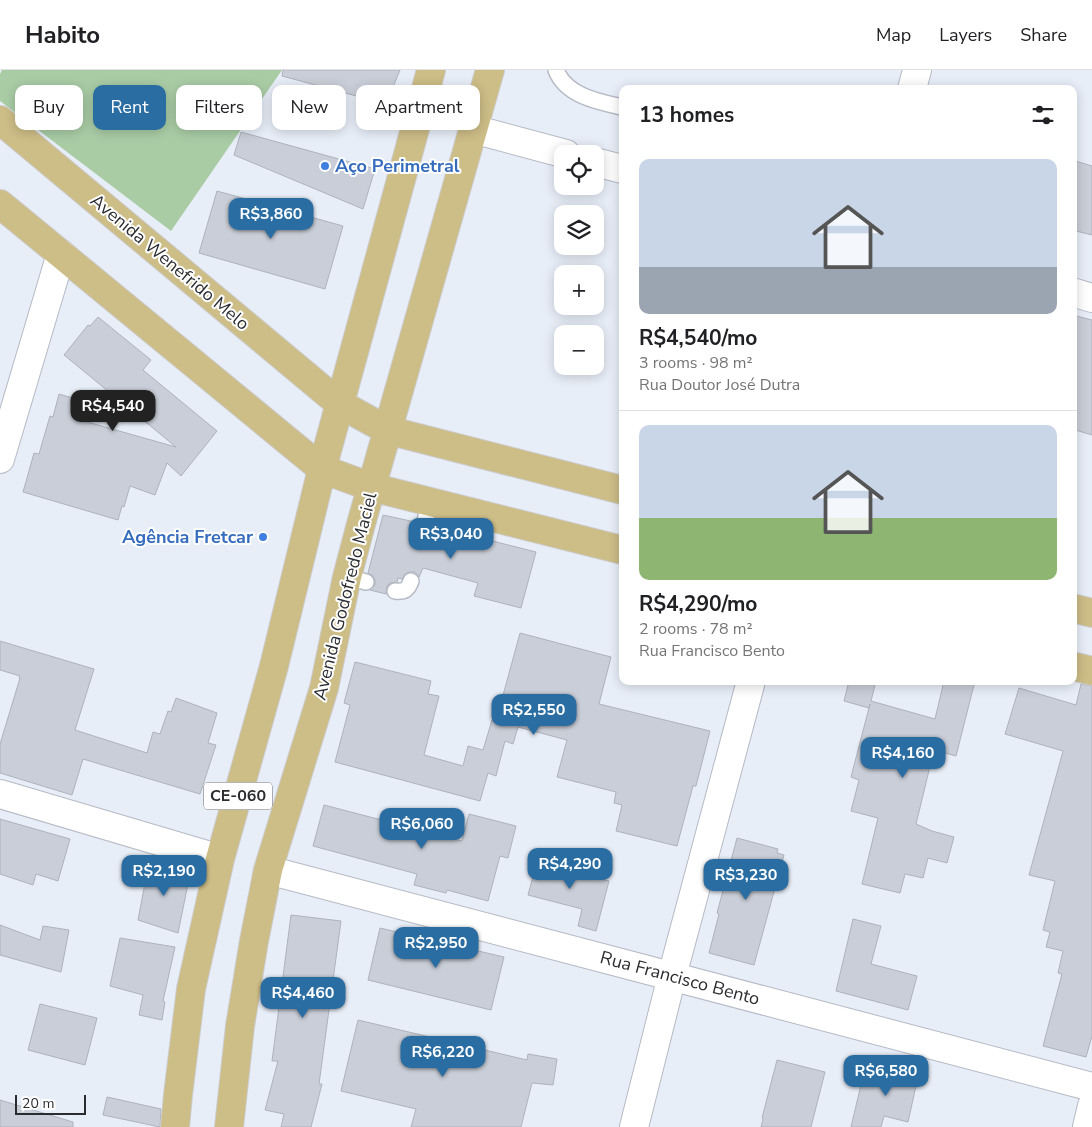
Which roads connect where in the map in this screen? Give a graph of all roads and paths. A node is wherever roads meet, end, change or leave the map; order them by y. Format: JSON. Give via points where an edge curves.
{"nodes":[{"id":1,"x":431,"y":70,"type":"edge"},
{"id":2,"x":490,"y":70,"type":"edge"},
{"id":3,"x":556,"y":70,"type":"edge"},
{"id":4,"x":917,"y":70,"type":"edge"},
{"id":5,"x":913,"y":85,"type":"edge"},
{"id":6,"x":619,"y":106,"type":"edge"},
{"id":7,"x":480,"y":107,"type":"edge"},
{"id":8,"x":0,"y":120,"type":"edge"},
{"id":9,"x":474,"y":130,"type":"edge"},
{"id":10,"x":478,"y":130,"type":"edge"},
{"id":11,"x":554,"y":151,"type":"edge"},
{"id":12,"x":604,"y":164,"type":"edge"},
{"id":13,"x":619,"y":168,"type":"edge"},
{"id":14,"x":0,"y":204,"type":"edge"},
{"id":15,"x":61,"y":254,"type":"junction"},
{"id":16,"x":1077,"y":294,"type":"edge"},
{"id":17,"x":1092,"y":298,"type":"edge"},
{"id":18,"x":340,"y":404,"type":"junction"},
{"id":19,"x":388,"y":430,"type":"junction"},
{"id":20,"x":0,"y":458,"type":"edge"},
{"id":21,"x":322,"y":469,"type":"junction"},
{"id":22,"x":371,"y":487,"type":"junction"},
{"id":23,"x":619,"y":489,"type":"edge"},
{"id":24,"x":619,"y":549,"type":"edge"},
{"id":25,"x":410,"y":581,"type":"dead end"},
{"id":26,"x":395,"y":591,"type":"dead end"},
{"id":27,"x":1077,"y":609,"type":"edge"},
{"id":28,"x":1092,"y":613,"type":"edge"},
{"id":29,"x":1077,"y":667,"type":"edge"},
{"id":30,"x":1092,"y":671,"type":"edge"},
{"id":31,"x":750,"y":685,"type":"edge"},
{"id":32,"x":0,"y":794,"type":"edge"},
{"id":33,"x":220,"y":859,"type":"junction"},
{"id":34,"x":268,"y":870,"type":"junction"},
{"id":35,"x":672,"y":976,"type":"junction"},
{"id":36,"x":1092,"y":1087,"type":"edge"},
{"id":37,"x":1092,"y":1106,"type":"edge"},
{"id":38,"x":175,"y":1127,"type":"edge"},
{"id":39,"x":229,"y":1127,"type":"edge"},
{"id":40,"x":634,"y":1127,"type":"edge"},
{"id":41,"x":1086,"y":1127,"type":"edge"}],
"edges":[{"from":1,"to":18,"type":"main road"},
{"from":2,"to":7,"type":"main road","name":"Avenida Godofredo Maciel"},
{"from":3,"to":6,"type":"lane","via":[[568,87],[593,100]]},
{"from":4,"to":5,"type":"street"},
{"from":8,"to":18,"type":"main road","name":"Avenida Wenefrido Melo"},
{"from":9,"to":19,"type":"main road","name":"Avenida Godofredo Maciel"},
{"from":10,"to":11,"type":"street"},
{"from":12,"to":13,"type":"street"},
{"from":14,"to":15,"type":"main road"},
{"from":15,"to":20,"type":"street"},
{"from":15,"to":21,"type":"main road"},
{"from":16,"to":17,"type":"street"},
{"from":18,"to":19,"type":"main road","name":"Avenida Wenefrido Melo"},
{"from":18,"to":21,"type":"main road"},
{"from":19,"to":22,"type":"main road","name":"Avenida Godofredo Maciel"},
{"from":19,"to":23,"type":"main road","name":"Avenida Wenefrido Melo"},
{"from":21,"to":22,"type":"main road"},
{"from":21,"to":33,"type":"main road","number":"CE-060","via":[[274,666]]},
{"from":22,"to":24,"type":"main road","via":[[427,513]]},
{"from":22,"to":34,"type":"main road","name":"Avenida Godofredo Maciel","number":"CE-060","via":[[357,579]]},
{"from":25,"to":26,"type":"lane","via":[[402,592]]},
{"from":27,"to":28,"type":"main road"},
{"from":29,"to":30,"type":"main road"},
{"from":31,"to":35,"type":"street"},
{"from":32,"to":33,"type":"street"},
{"from":33,"to":38,"type":"main road","number":"CE-060","via":[[191,989]]},
{"from":34,"to":35,"type":"street","name":"Rua Francisco Bento"},
{"from":34,"to":39,"type":"main road","name":"Avenida Godofredo Maciel","number":"CE-060","via":[[240,1026]]},
{"from":35,"to":36,"type":"street","name":"Rua Francisco Bento"},
{"from":35,"to":40,"type":"street"},
{"from":37,"to":41,"type":"street"}]}
